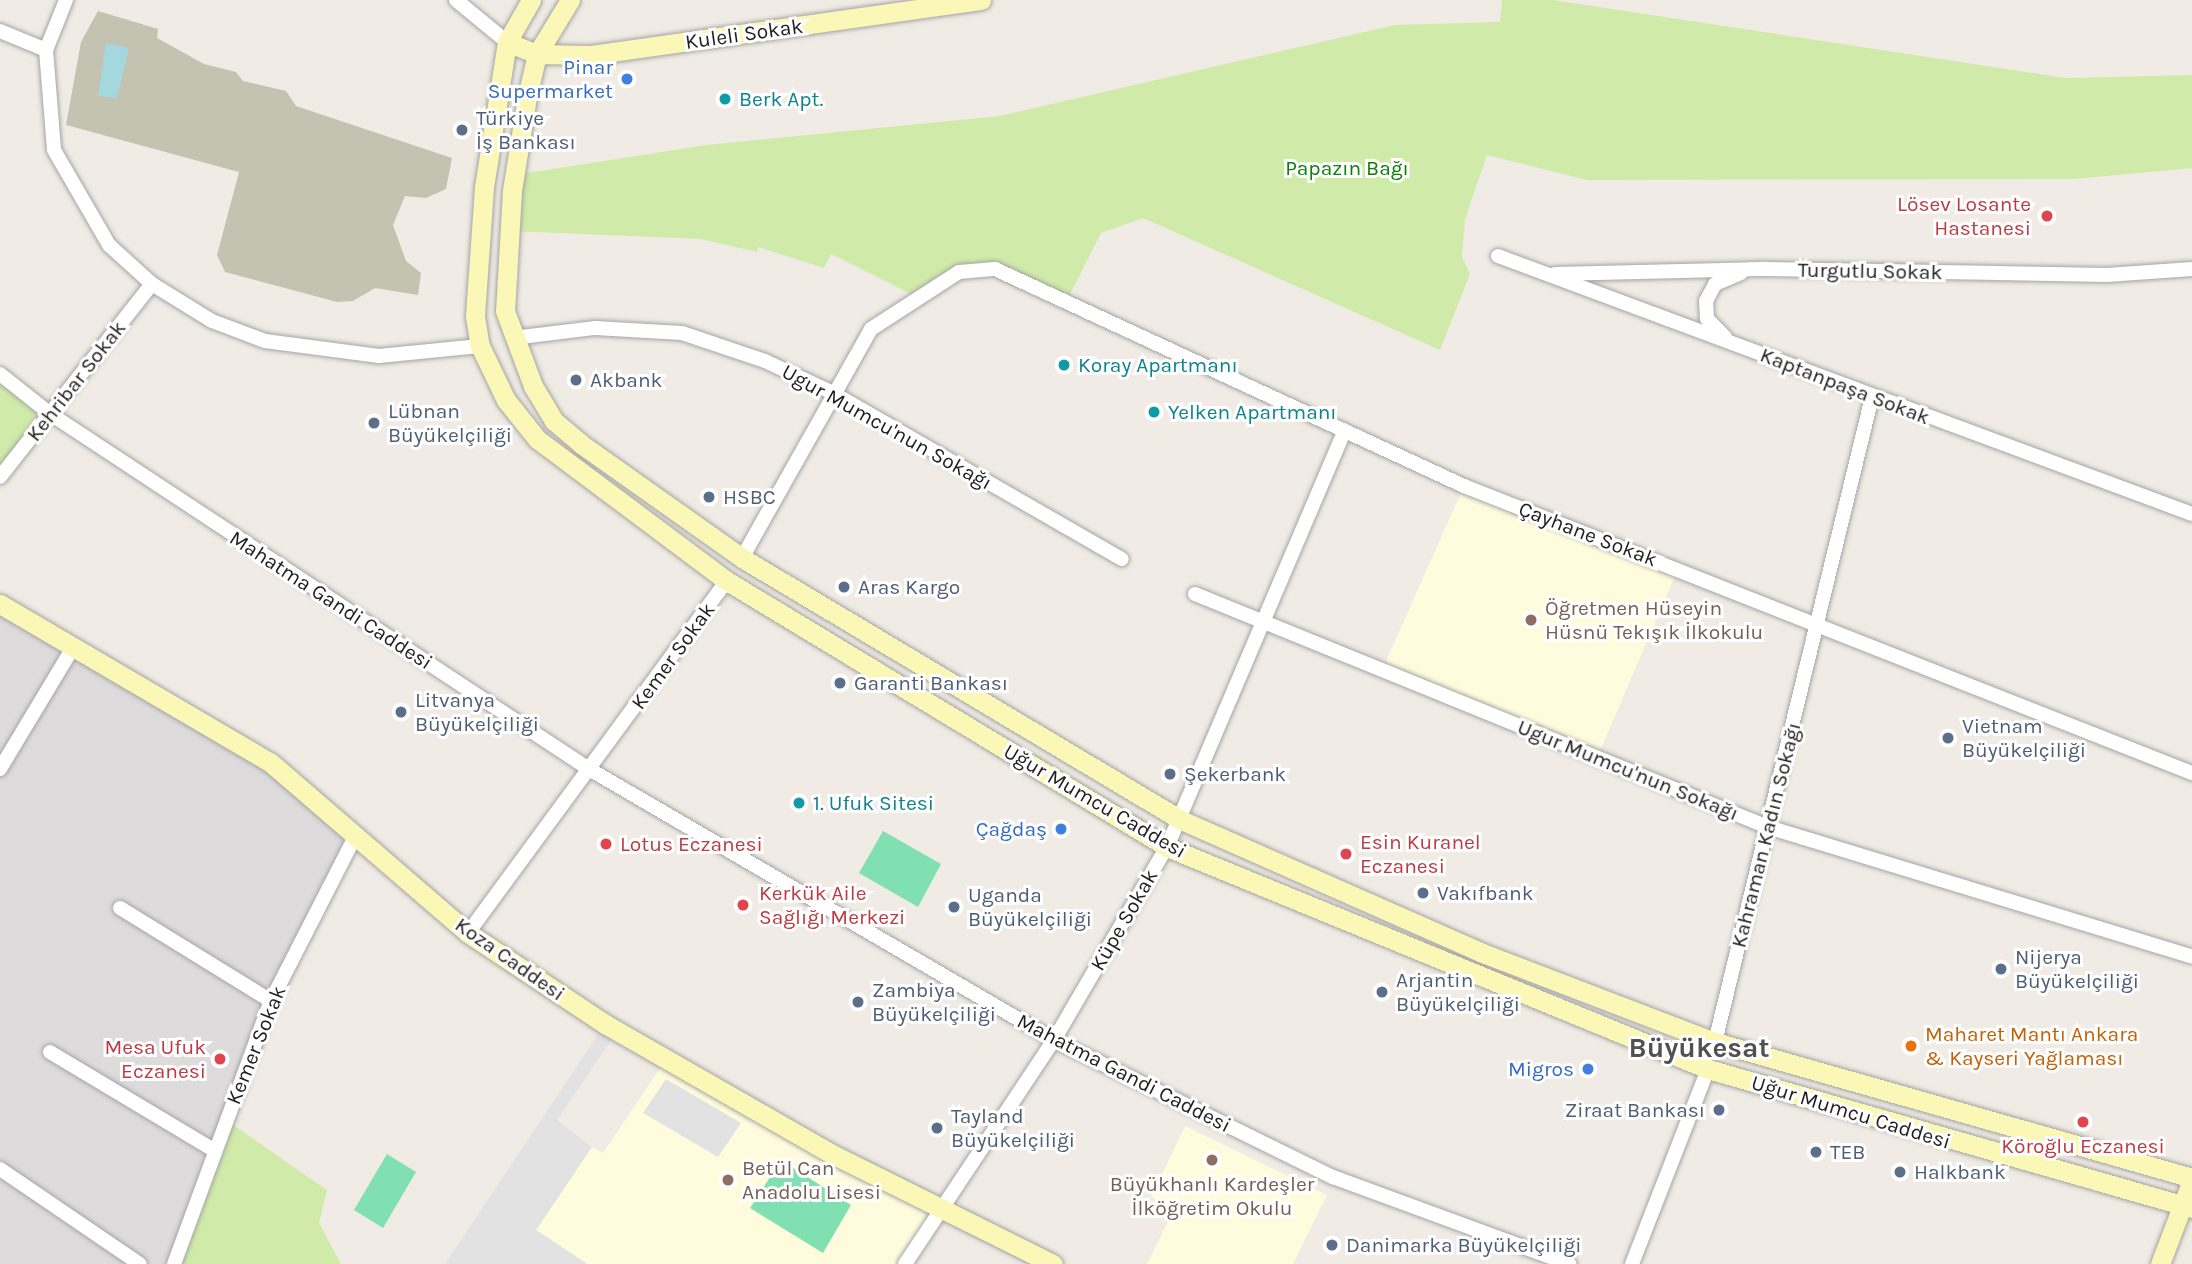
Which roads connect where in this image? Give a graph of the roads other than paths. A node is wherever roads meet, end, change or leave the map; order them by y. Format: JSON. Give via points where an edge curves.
{"nodes":[{"id":1,"x":66,"y":0,"type":"edge"},
{"id":2,"x":456,"y":0,"type":"edge"},
{"id":3,"x":531,"y":0,"type":"edge"},
{"id":4,"x":570,"y":0,"type":"edge"},
{"id":5,"x":981,"y":0,"type":"edge"},
{"id":6,"x":947,"y":4,"type":"edge"},
{"id":7,"x":0,"y":31,"type":"edge"},
{"id":8,"x":507,"y":42,"type":"junction"},
{"id":9,"x":46,"y":50,"type":"junction"},
{"id":10,"x":537,"y":54,"type":"junction"},
{"id":11,"x":1498,"y":256,"type":"dead end"},
{"id":12,"x":1766,"y":269,"type":"junction"},
{"id":13,"x":2192,"y":269,"type":"edge"},
{"id":14,"x":1547,"y":274,"type":"junction"},
{"id":15,"x":152,"y":284,"type":"junction"},
{"id":16,"x":513,"y":338,"type":"junction"},
{"id":17,"x":480,"y":346,"type":"junction"},
{"id":18,"x":1741,"y":346,"type":"junction"},
{"id":19,"x":0,"y":374,"type":"edge"},
{"id":20,"x":833,"y":393,"type":"junction"},
{"id":21,"x":1872,"y":397,"type":"junction"},
{"id":22,"x":49,"y":413,"type":"junction"},
{"id":23,"x":1343,"y":434,"type":"junction"},
{"id":24,"x":0,"y":477,"type":"edge"},
{"id":25,"x":2192,"y":514,"type":"edge"},
{"id":26,"x":742,"y":558,"type":"junction"},
{"id":27,"x":1122,"y":559,"type":"dead end"},
{"id":28,"x":727,"y":581,"type":"junction"},
{"id":29,"x":1195,"y":594,"type":"dead end"},
{"id":30,"x":0,"y":604,"type":"edge"},
{"id":31,"x":1265,"y":624,"type":"junction"},
{"id":32,"x":1817,"y":625,"type":"junction"},
{"id":33,"x":72,"y":649,"type":"junction"},
{"id":34,"x":0,"y":769,"type":"edge"},
{"id":35,"x":589,"y":769,"type":"junction"},
{"id":36,"x":2192,"y":773,"type":"edge"},
{"id":37,"x":1181,"y":820,"type":"junction"},
{"id":38,"x":1768,"y":827,"type":"junction"},
{"id":39,"x":356,"y":835,"type":"junction"},
{"id":40,"x":1167,"y":847,"type":"junction"},
{"id":41,"x":120,"y":908,"type":"dead end"},
{"id":42,"x":468,"y":933,"type":"junction"},
{"id":43,"x":2192,"y":957,"type":"edge"},
{"id":44,"x":271,"y":1001,"type":"junction"},
{"id":45,"x":1054,"y":1040,"type":"junction"},
{"id":46,"x":1715,"y":1042,"type":"junction"},
{"id":47,"x":50,"y":1052,"type":"dead end"},
{"id":48,"x":1708,"y":1069,"type":"junction"},
{"id":49,"x":214,"y":1150,"type":"junction"},
{"id":50,"x":0,"y":1169,"type":"edge"},
{"id":51,"x":2192,"y":1179,"type":"edge"},
{"id":52,"x":2187,"y":1207,"type":"edge"},
{"id":53,"x":944,"y":1208,"type":"junction"},
{"id":54,"x":140,"y":1264,"type":"edge"},
{"id":55,"x":174,"y":1264,"type":"edge"},
{"id":56,"x":905,"y":1264,"type":"edge"},
{"id":57,"x":1053,"y":1264,"type":"edge"},
{"id":58,"x":1569,"y":1264,"type":"edge"},
{"id":59,"x":1632,"y":1264,"type":"edge"},
{"id":60,"x":2160,"y":1264,"type":"edge"}],
"edges":[{"from":1,"to":9,"type":"street"},
{"from":2,"to":8,"type":"street"},
{"from":3,"to":8,"type":"main road","name":"Uğur Mumcu Caddesi"},
{"from":4,"to":10,"type":"main road","name":"Uğur Mumcu Caddesi"},
{"from":5,"to":6,"type":"main road","name":"Kuleli Sokak"},
{"from":6,"to":10,"type":"main road","name":"Kuleli Sokak","via":[[590,55]]},
{"from":7,"to":9,"type":"street"},
{"from":8,"to":10,"type":"main road","name":"Kuleli Sokak"},
{"from":8,"to":17,"type":"main road","name":"Uğur Mumcu Caddesi","via":[[484,187],[475,316]]},
{"from":9,"to":15,"type":"street","via":[[54,150],[109,245]]},
{"from":10,"to":16,"type":"main road","name":"Uğur Mumcu Caddesi","via":[[512,191],[505,311]]},
{"from":11,"to":14,"type":"street","name":"Kaptanpaşa Sokak"},
{"from":12,"to":13,"type":"street","name":"Turgutlu Sokak","via":[[2074,275]]},
{"from":12,"to":14,"type":"street","name":"Turgutlu Sokak"},
{"from":12,"to":18,"type":"street","via":[[1714,284],[1706,301],[1707,319]]},
{"from":14,"to":18,"type":"street","name":"Kaptanpaşa Sokak"},
{"from":15,"to":17,"type":"street","via":[[212,320],[265,341],[379,356]]},
{"from":15,"to":22,"type":"street","name":"Kehribar Sokak"},
{"from":16,"to":20,"type":"street","name":"Ugur Mumcu'nun Sokağı","via":[[595,328],[682,333]]},
{"from":16,"to":26,"type":"main road","name":"Uğur Mumcu Caddesi","via":[[554,421]]},
{"from":17,"to":28,"type":"main road","name":"Uğur Mumcu Caddesi","via":[[506,400],[537,439]]},
{"from":18,"to":21,"type":"street","name":"Kaptanpaşa Sokak"},
{"from":19,"to":22,"type":"street","name":"Mahatma Gandi Caddesi"},
{"from":20,"to":23,"type":"street","name":"Çayhane Sokak","via":[[871,329],[958,272],[995,269]]},
{"from":20,"to":26,"type":"street"},
{"from":20,"to":27,"type":"street","name":"Ugur Mumcu'nun Sokağı"},
{"from":21,"to":25,"type":"street","name":"Kaptanpaşa Sokak"},
{"from":21,"to":32,"type":"street","name":"Kahraman Kadın Sokağı"},
{"from":22,"to":24,"type":"street","name":"Kehribar Sokak"},
{"from":22,"to":35,"type":"street","name":"Mahatma Gandi Caddesi"},
{"from":23,"to":31,"type":"street","name":"Küpe Sokak"},
{"from":23,"to":32,"type":"street","name":"Çayhane Sokak"},
{"from":26,"to":28,"type":"main road"},
{"from":26,"to":37,"type":"main road","name":"Uğur Mumcu Caddesi"},
{"from":28,"to":35,"type":"street","name":"Kemer Sokak"},
{"from":28,"to":40,"type":"main road","name":"Uğur Mumcu Caddesi"},
{"from":29,"to":31,"type":"street","name":"Ugur Mumcu'nun Sokağı"},
{"from":30,"to":33,"type":"main road","name":"Koza Caddesi"},
{"from":31,"to":37,"type":"street","name":"Küpe Sokak"},
{"from":31,"to":38,"type":"street","name":"Ugur Mumcu'nun Sokağı"},
{"from":32,"to":36,"type":"street","name":"Çayhane Sokak"},
{"from":32,"to":38,"type":"street","name":"Kahraman Kadın Sokağı"},
{"from":33,"to":34,"type":"street"},
{"from":33,"to":39,"type":"main road","name":"Koza Caddesi","via":[[271,763]]},
{"from":35,"to":42,"type":"street","name":"Kemer Sokak"},
{"from":35,"to":45,"type":"street","name":"Mahatma Gandi Caddesi"},
{"from":37,"to":40,"type":"street","name":"Küpe Sokak"},
{"from":37,"to":46,"type":"main road","name":"Uğur Mumcu Caddesi","via":[[1480,952]]},
{"from":38,"to":43,"type":"street","name":"Ugur Mumcu'nun Sokağı"},
{"from":38,"to":46,"type":"street","name":"Kahraman Kadın Sokağı"},
{"from":39,"to":42,"type":"main road","name":"Koza Caddesi"},
{"from":39,"to":44,"type":"street","name":"Kemer Sokak"},
{"from":40,"to":45,"type":"street","name":"Küpe Sokak"},
{"from":40,"to":48,"type":"main road","name":"Uğur Mumcu Caddesi"},
{"from":41,"to":44,"type":"street"},
{"from":42,"to":53,"type":"main road","name":"Koza Caddesi","via":[[665,1061]]},
{"from":44,"to":49,"type":"street","name":"Kemer Sokak"},
{"from":45,"to":53,"type":"street","name":"Küpe Sokak"},
{"from":45,"to":58,"type":"street","name":"Mahatma Gandi Caddesi","via":[[1333,1177]]},
{"from":46,"to":48,"type":"main road","name":"Kahraman Kadın Sokağı"},
{"from":46,"to":51,"type":"main road","name":"Uğur Mumcu Caddesi"},
{"from":47,"to":49,"type":"street"},
{"from":48,"to":52,"type":"main road","name":"Uğur Mumcu Caddesi"},
{"from":48,"to":59,"type":"street","name":"Kahraman Kadın Sokağı"},
{"from":49,"to":55,"type":"street","name":"Kemer Sokak"},
{"from":50,"to":54,"type":"street"},
{"from":51,"to":52,"type":"main road"},
{"from":52,"to":60,"type":"main road"},
{"from":53,"to":56,"type":"street","name":"Küpe Sokak"},
{"from":53,"to":57,"type":"main road","name":"Koza Caddesi"}]}
